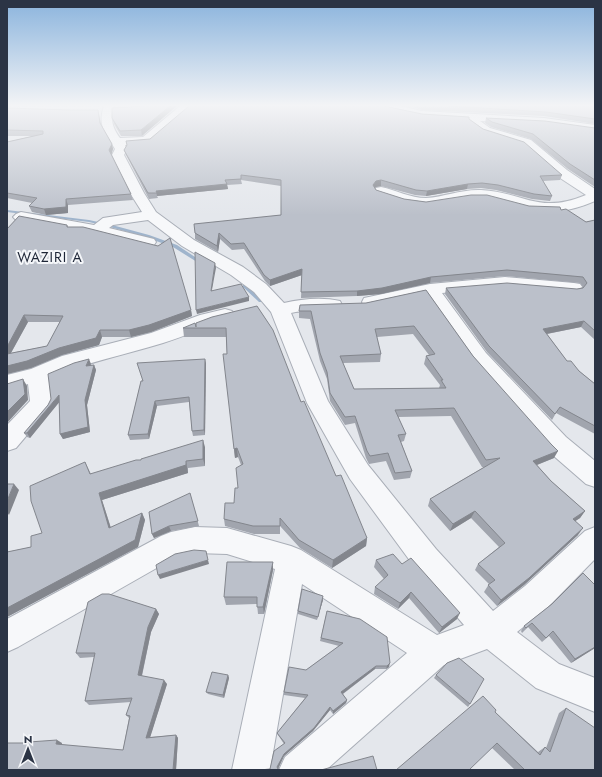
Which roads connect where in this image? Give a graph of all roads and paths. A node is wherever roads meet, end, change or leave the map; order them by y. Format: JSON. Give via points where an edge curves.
{"nodes":[{"id":1,"x":115,"y":142,"type":"edge"},
{"id":2,"x":139,"y":142,"type":"edge"},
{"id":3,"x":525,"y":142,"type":"edge"},
{"id":4,"x":119,"y":149,"type":"junction"},
{"id":5,"x":381,"y":191,"type":"edge"},
{"id":6,"x":595,"y":196,"type":"edge"},
{"id":7,"x":152,"y":215,"type":"junction"},
{"id":8,"x":21,"y":218,"type":"edge"},
{"id":9,"x":103,"y":225,"type":"junction"},
{"id":10,"x":148,"y":242,"type":"edge"},
{"id":11,"x":574,"y":288,"type":"edge"},
{"id":12,"x":430,"y":289,"type":"junction"},
{"id":13,"x":262,"y":308,"type":"junction"},
{"id":14,"x":38,"y":374,"type":"junction"},
{"id":15,"x":7,"y":383,"type":"edge"},
{"id":16,"x":7,"y":441,"type":"edge"},
{"id":17,"x":595,"y":476,"type":"edge"},
{"id":18,"x":595,"y":540,"type":"edge"},
{"id":19,"x":291,"y":560,"type":"junction"},
{"id":20,"x":491,"y":632,"type":"junction"},
{"id":21,"x":7,"y":636,"type":"edge"},
{"id":22,"x":434,"y":652,"type":"junction"},
{"id":23,"x":595,"y":695,"type":"edge"},
{"id":24,"x":251,"y":770,"type":"edge"},
{"id":25,"x":298,"y":770,"type":"edge"}],
"edges":[{"from":1,"to":4,"type":"street"},
{"from":2,"to":4,"type":"street"},
{"from":3,"to":6,"type":"street"},
{"from":4,"to":7,"type":"street","via":[[137,193]]},
{"from":5,"to":6,"type":"street","via":[[415,202],[481,194],[505,197],[544,208],[558,208]]},
{"from":7,"to":9,"type":"street"},
{"from":7,"to":13,"type":"street","via":[[188,244],[237,270],[260,288]]},
{"from":8,"to":9,"type":"street"},
{"from":9,"to":10,"type":"street"},
{"from":11,"to":12,"type":"street","via":[[505,282]]},
{"from":12,"to":13,"type":"street","via":[[380,301]]},
{"from":12,"to":17,"type":"street","via":[[479,358],[557,444]]},
{"from":13,"to":14,"type":"street","via":[[207,319],[157,338],[69,361]]},
{"from":13,"to":20,"type":"street","via":[[358,472],[426,559]]},
{"from":14,"to":15,"type":"street"},
{"from":14,"to":16,"type":"street","via":[[41,403]]},
{"from":18,"to":20,"type":"street","via":[[536,597]]},
{"from":19,"to":21,"type":"street","via":[[227,541],[195,540],[171,545]]},
{"from":19,"to":22,"type":"street"},
{"from":19,"to":24,"type":"street"},
{"from":20,"to":22,"type":"street"},
{"from":20,"to":23,"type":"street","via":[[548,676]]},
{"from":22,"to":25,"type":"street"}]}
